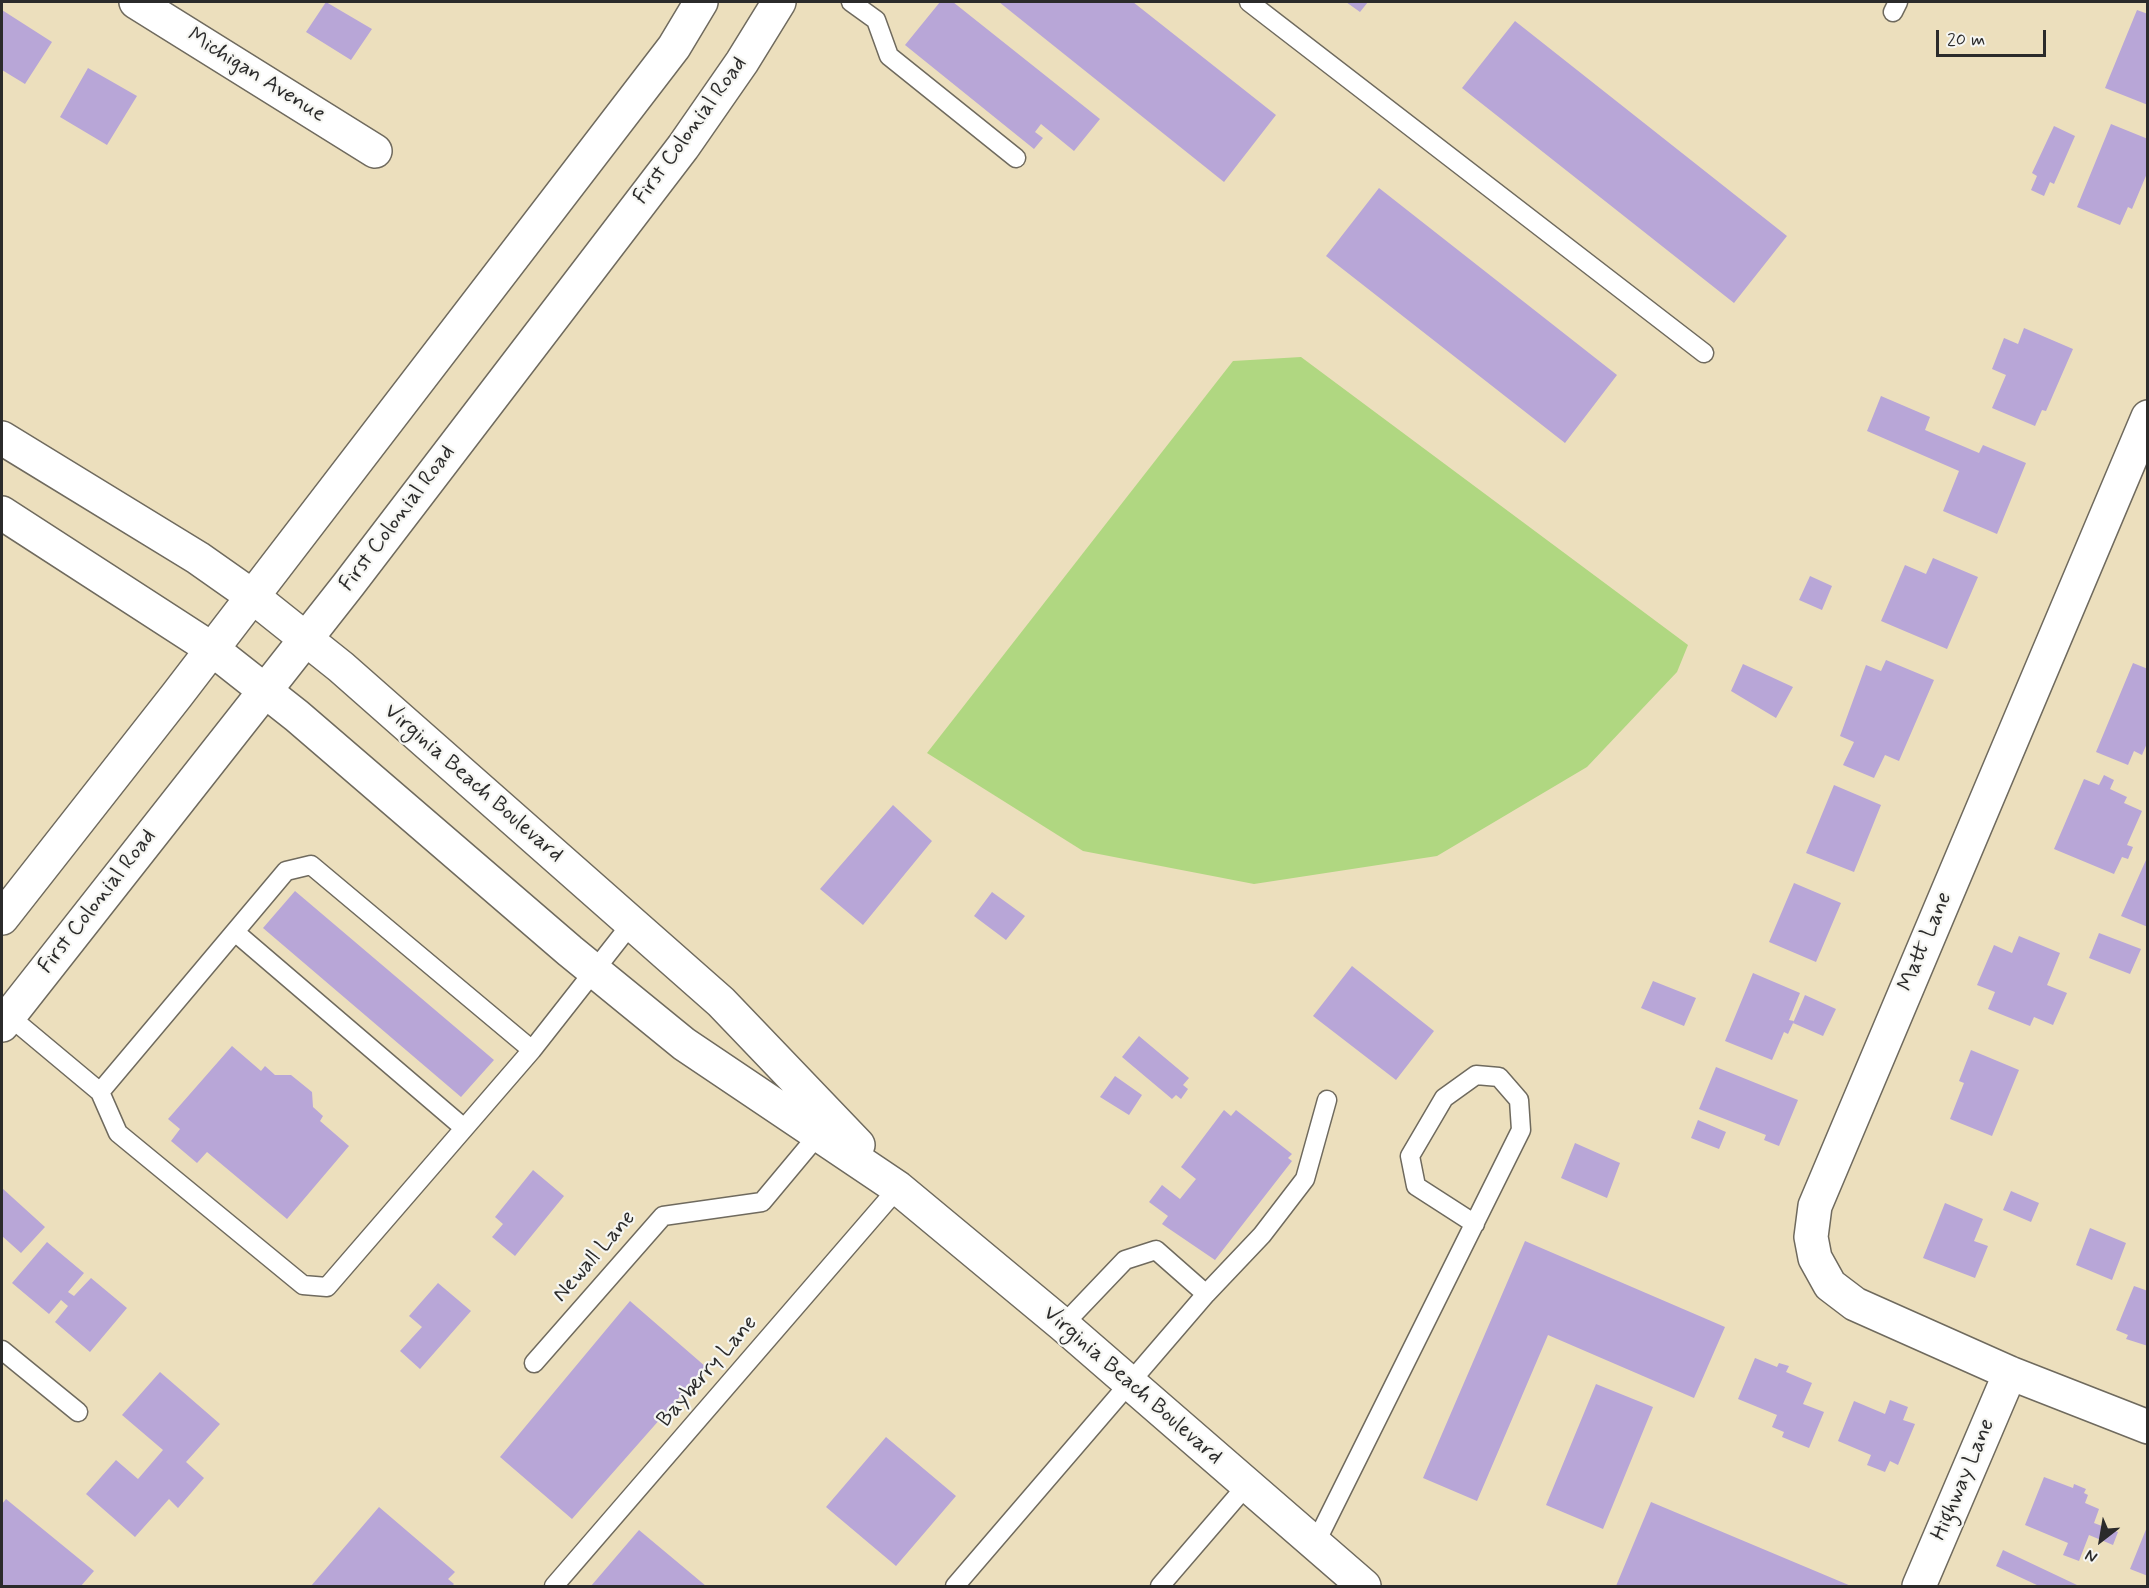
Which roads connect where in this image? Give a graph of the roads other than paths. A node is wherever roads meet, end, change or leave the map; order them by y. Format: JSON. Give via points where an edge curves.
{"nodes":[{"id":1,"x":136,"y":2,"type":"edge"},
{"id":2,"x":701,"y":2,"type":"edge"},
{"id":3,"x":778,"y":2,"type":"edge"},
{"id":4,"x":851,"y":2,"type":"edge"},
{"id":5,"x":1249,"y":2,"type":"edge"},
{"id":6,"x":375,"y":151,"type":"dead end"},
{"id":7,"x":1016,"y":158,"type":"dead end"},
{"id":8,"x":1704,"y":353,"type":"dead end"},
{"id":9,"x":2148,"y":417,"type":"edge"},
{"id":10,"x":2,"y":438,"type":"edge"},
{"id":11,"x":2,"y":513,"type":"edge"},
{"id":12,"x":252,"y":596,"type":"junction"},
{"id":13,"x":306,"y":639,"type":"junction"},
{"id":14,"x":212,"y":649,"type":"junction"},
{"id":15,"x":265,"y":691,"type":"junction"},
{"id":16,"x":2,"y":918,"type":"edge"},
{"id":17,"x":631,"y":924,"type":"junction"},
{"id":18,"x":235,"y":932,"type":"junction"},
{"id":19,"x":594,"y":971,"type":"junction"},
{"id":20,"x":5,"y":1021,"type":"edge"},
{"id":21,"x":532,"y":1050,"type":"junction"},
{"id":22,"x":100,"y":1092,"type":"junction"},
{"id":23,"x":1327,"y":1100,"type":"dead end"},
{"id":24,"x":464,"y":1128,"type":"junction"},
{"id":25,"x":818,"y":1135,"type":"junction"},
{"id":26,"x":898,"y":1188,"type":"junction"},
{"id":27,"x":1475,"y":1224,"type":"junction"},
{"id":28,"x":1206,"y":1294,"type":"junction"},
{"id":29,"x":1063,"y":1325,"type":"junction"},
{"id":30,"x":2,"y":1350,"type":"edge"},
{"id":31,"x":534,"y":1363,"type":"dead end"},
{"id":32,"x":2010,"y":1373,"type":"junction"},
{"id":33,"x":1129,"y":1383,"type":"junction"},
{"id":34,"x":78,"y":1412,"type":"dead end"},
{"id":35,"x":2148,"y":1427,"type":"edge"},
{"id":36,"x":1247,"y":1485,"type":"junction"},
{"id":37,"x":1315,"y":1544,"type":"junction"},
{"id":38,"x":554,"y":1587,"type":"edge"},
{"id":39,"x":955,"y":1587,"type":"edge"},
{"id":40,"x":1160,"y":1587,"type":"edge"},
{"id":41,"x":1364,"y":1587,"type":"edge"},
{"id":42,"x":1919,"y":1587,"type":"edge"}],
"edges":[{"from":1,"to":6,"type":"main road","name":"Michigan Avenue"},
{"from":2,"to":12,"type":"main road","via":[[674,47]]},
{"from":3,"to":13,"type":"main road","name":"First Colonial Road","via":[[683,147]]},
{"from":4,"to":7,"type":"lane","via":[[876,20],[889,56]]},
{"from":5,"to":8,"type":"lane"},
{"from":9,"to":32,"type":"main road","name":"Matt Lane","via":[[1815,1206],[1811,1237],[1815,1258],[1830,1285],[1855,1304]]},
{"from":10,"to":12,"type":"main road","name":"Virginia Beach Boulevard","via":[[198,558]]},
{"from":11,"to":14,"type":"main road","name":"Virginia Beach Boulevard"},
{"from":12,"to":13,"type":"main road","name":"Virginia Beach Boulevard"},
{"from":12,"to":14,"type":"main road"},
{"from":13,"to":15,"type":"main road","name":"First Colonial Road"},
{"from":13,"to":17,"type":"main road","name":"Virginia Beach Boulevard"},
{"from":14,"to":15,"type":"main road","name":"Virginia Beach Boulevard"},
{"from":14,"to":16,"type":"main road"},
{"from":15,"to":19,"type":"main road","name":"Virginia Beach Boulevard"},
{"from":15,"to":20,"type":"main road","name":"First Colonial Road"},
{"from":17,"to":19,"type":"lane"},
{"from":17,"to":26,"type":"main road","name":"Virginia Beach Boulevard","via":[[721,1002]]},
{"from":18,"to":21,"type":"lane","via":[[286,871],[311,865]]},
{"from":18,"to":22,"type":"lane"},
{"from":18,"to":24,"type":"lane"},
{"from":19,"to":21,"type":"lane"},
{"from":19,"to":25,"type":"main road","name":"Virginia Beach Boulevard","via":[[684,1044]]},
{"from":20,"to":22,"type":"lane"},
{"from":21,"to":24,"type":"lane"},
{"from":22,"to":24,"type":"lane","via":[[118,1133],[303,1285],[327,1287]]},
{"from":23,"to":28,"type":"lane","via":[[1305,1179],[1262,1235]]},
{"from":25,"to":26,"type":"main road","name":"Virginia Beach Boulevard"},
{"from":25,"to":31,"type":"lane","name":"Newall Lane","via":[[762,1202],[663,1216]]},
{"from":26,"to":29,"type":"main road","name":"Virginia Beach Boulevard"},
{"from":26,"to":38,"type":"lane","name":"Bayberry Lane"},
{"from":27,"to":27,"type":"lane","via":[[1521,1130],[1519,1100],[1499,1077],[1476,1075],[1444,1098],[1410,1156],[1416,1186]]},
{"from":27,"to":37,"type":"lane"},
{"from":28,"to":29,"type":"lane","via":[[1156,1250],[1125,1260]]},
{"from":28,"to":33,"type":"lane"},
{"from":29,"to":33,"type":"main road","name":"Virginia Beach Boulevard"},
{"from":30,"to":34,"type":"lane"},
{"from":32,"to":35,"type":"main road","name":"Matt Lane"},
{"from":32,"to":42,"type":"main road","name":"Highway Lane"},
{"from":33,"to":36,"type":"main road","name":"Virginia Beach Boulevard"},
{"from":33,"to":39,"type":"lane"},
{"from":36,"to":37,"type":"main road","name":"Virginia Beach Boulevard"},
{"from":36,"to":40,"type":"lane"},
{"from":37,"to":41,"type":"main road","name":"Virginia Beach Boulevard"}]}
